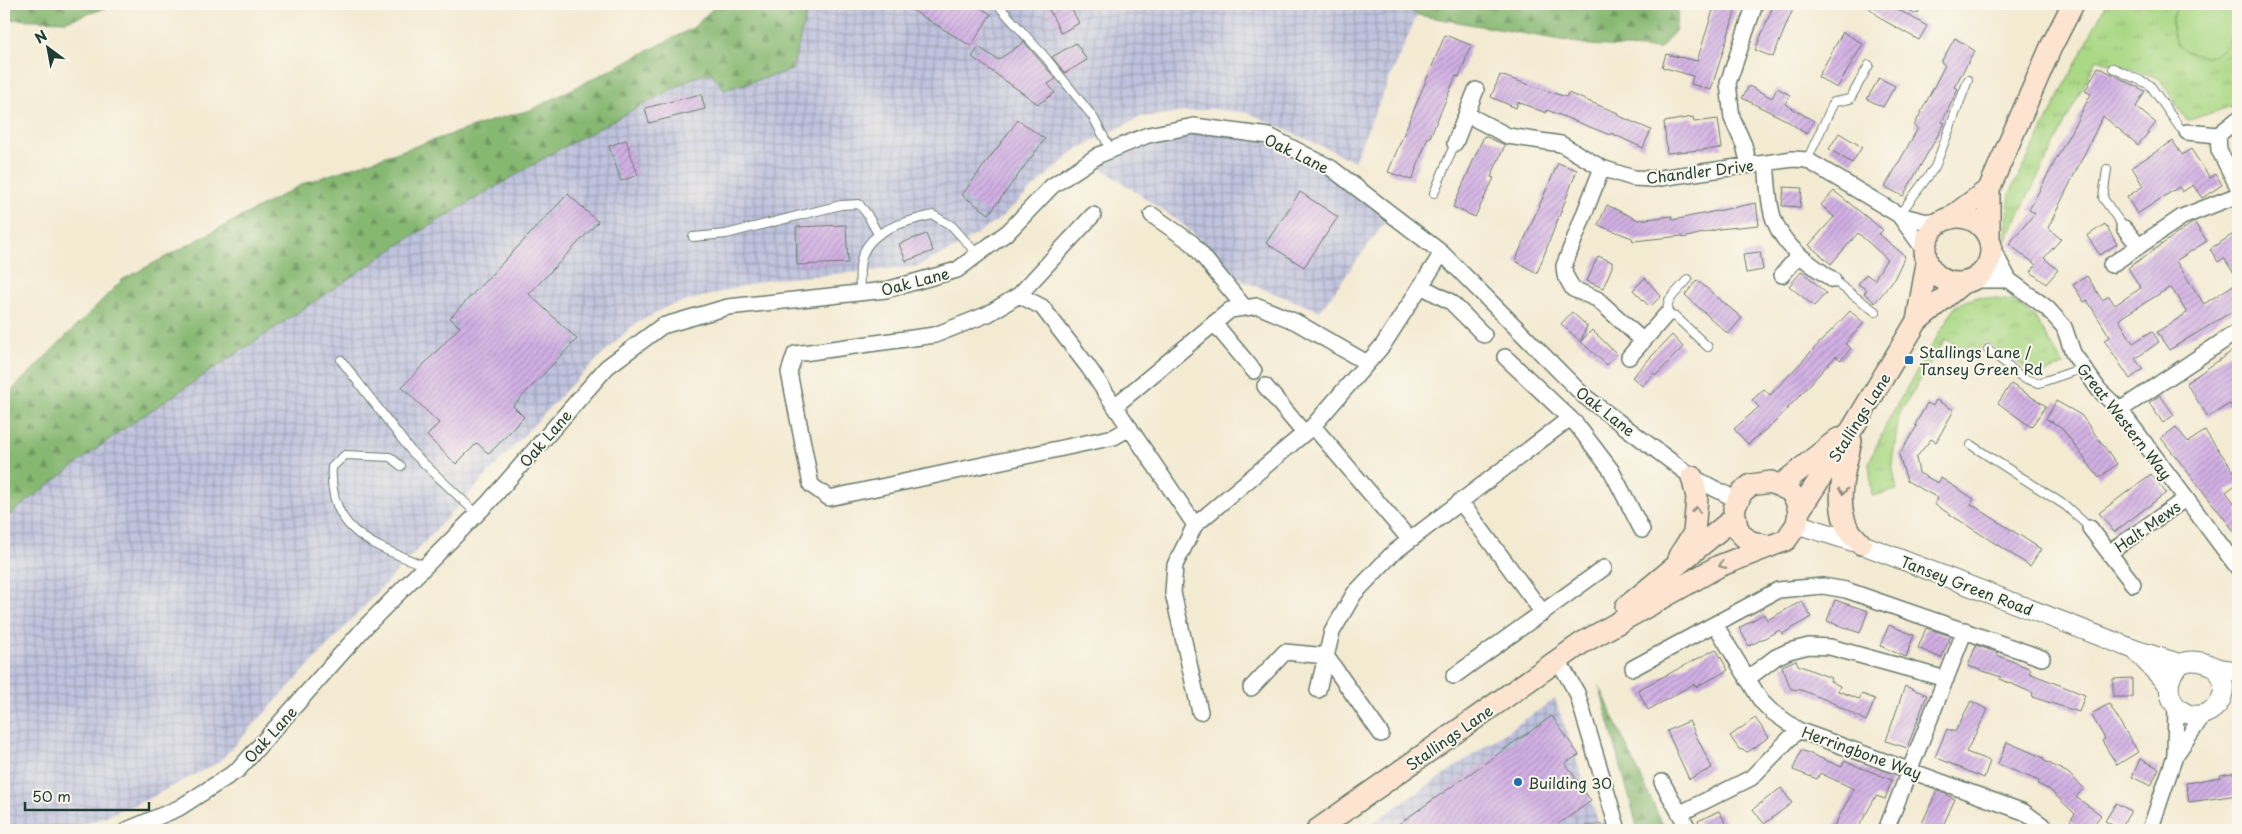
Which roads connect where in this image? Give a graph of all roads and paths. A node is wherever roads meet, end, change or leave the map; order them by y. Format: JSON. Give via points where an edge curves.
{"nodes":[{"id":1,"x":997,"y":4,"type":"edge"},
{"id":2,"x":1755,"y":4,"type":"edge"},
{"id":3,"x":2074,"y":4,"type":"edge"},
{"id":4,"x":1869,"y":66,"type":"dead end"},
{"id":5,"x":2113,"y":68,"type":"dead end"},
{"id":6,"x":1968,"y":80,"type":"dead end"},
{"id":7,"x":1476,"y":90,"type":"dead end"},
{"id":8,"x":1468,"y":115,"type":"junction"},
{"id":9,"x":2238,"y":119,"type":"edge"},
{"id":10,"x":2187,"y":132,"type":"joint"},
{"id":11,"x":2218,"y":135,"type":"junction"},
{"id":12,"x":1455,"y":144,"type":"joint"},
{"id":13,"x":1111,"y":150,"type":"junction"},
{"id":14,"x":1807,"y":160,"type":"junction"},
{"id":15,"x":1766,"y":163,"type":"junction"},
{"id":16,"x":1749,"y":165,"type":"junction"},
{"id":17,"x":1602,"y":168,"type":"junction"},
{"id":18,"x":2107,"y":169,"type":"dead end"},
{"id":19,"x":2238,"y":187,"type":"edge"},
{"id":20,"x":1989,"y":189,"type":"junction"},
{"id":21,"x":1434,"y":193,"type":"dead end"},
{"id":22,"x":2238,"y":195,"type":"edge"},
{"id":23,"x":1093,"y":215,"type":"dead end"},
{"id":24,"x":1152,"y":215,"type":"dead end"},
{"id":25,"x":1899,"y":215,"type":"junction"},
{"id":26,"x":1945,"y":220,"type":"junction"},
{"id":27,"x":2124,"y":228,"type":"joint"},
{"id":28,"x":878,"y":234,"type":"junction"},
{"id":29,"x":693,"y":237,"type":"dead end"},
{"id":30,"x":1990,"y":243,"type":"junction"},
{"id":31,"x":2139,"y":246,"type":"junction"},
{"id":32,"x":1442,"y":253,"type":"junction"},
{"id":33,"x":978,"y":254,"type":"junction"},
{"id":34,"x":1798,"y":256,"type":"junction"},
{"id":35,"x":1926,"y":257,"type":"junction"},
{"id":36,"x":2111,"y":265,"type":"dead end"},
{"id":37,"x":1782,"y":274,"type":"dead end"},
{"id":38,"x":1688,"y":279,"type":"dead end"},
{"id":39,"x":1833,"y":280,"type":"joint"},
{"id":40,"x":2009,"y":280,"type":"junction"},
{"id":41,"x":1968,"y":282,"type":"junction"},
{"id":42,"x":1421,"y":286,"type":"junction"},
{"id":43,"x":860,"y":294,"type":"junction"},
{"id":44,"x":1019,"y":296,"type":"junction"},
{"id":45,"x":1245,"y":308,"type":"junction"},
{"id":46,"x":1876,"y":312,"type":"dead end"},
{"id":47,"x":1666,"y":315,"type":"junction"},
{"id":48,"x":1917,"y":321,"type":"junction"},
{"id":49,"x":1214,"y":324,"type":"junction"},
{"id":50,"x":2238,"y":331,"type":"edge"},
{"id":51,"x":1484,"y":335,"type":"dead end"},
{"id":52,"x":1642,"y":341,"type":"junction"},
{"id":53,"x":1708,"y":347,"type":"dead end"},
{"id":54,"x":1988,"y":350,"type":"dead end"},
{"id":55,"x":1506,"y":357,"type":"dead end"},
{"id":56,"x":1629,"y":357,"type":"dead end"},
{"id":57,"x":341,"y":360,"type":"dead end"},
{"id":58,"x":1367,"y":363,"type":"junction"},
{"id":59,"x":2083,"y":368,"type":"junction"},
{"id":60,"x":1254,"y":371,"type":"dead end"},
{"id":61,"x":1266,"y":386,"type":"dead end"},
{"id":62,"x":1115,"y":406,"type":"junction"},
{"id":63,"x":2120,"y":410,"type":"junction"},
{"id":64,"x":1570,"y":418,"type":"junction"},
{"id":65,"x":1854,"y":426,"type":"junction"},
{"id":66,"x":1130,"y":428,"type":"junction"},
{"id":67,"x":1309,"y":429,"type":"junction"},
{"id":68,"x":1971,"y":446,"type":"dead end"},
{"id":69,"x":401,"y":466,"type":"dead end"},
{"id":70,"x":1692,"y":477,"type":"junction"},
{"id":71,"x":1781,"y":485,"type":"junction"},
{"id":72,"x":2185,"y":499,"type":"junction"},
{"id":73,"x":1460,"y":501,"type":"junction"},
{"id":74,"x":1735,"y":509,"type":"junction"},
{"id":75,"x":477,"y":514,"type":"junction"},
{"id":76,"x":1798,"y":517,"type":"junction"},
{"id":77,"x":1195,"y":525,"type":"junction"},
{"id":78,"x":2090,"y":528,"type":"joint"},
{"id":79,"x":1642,"y":530,"type":"dead end"},
{"id":80,"x":1410,"y":540,"type":"junction"},
{"id":81,"x":1861,"y":544,"type":"junction"},
{"id":82,"x":1767,"y":546,"type":"junction"},
{"id":83,"x":2109,"y":552,"type":"junction"},
{"id":84,"x":425,"y":566,"type":"junction"},
{"id":85,"x":1604,"y":568,"type":"dead end"},
{"id":86,"x":2238,"y":568,"type":"edge"},
{"id":87,"x":1672,"y":570,"type":"junction"},
{"id":88,"x":2133,"y":584,"type":"dead end"},
{"id":89,"x":1543,"y":613,"type":"junction"},
{"id":90,"x":1715,"y":624,"type":"junction"},
{"id":91,"x":1965,"y":630,"type":"junction"},
{"id":92,"x":1582,"y":644,"type":"junction"},
{"id":93,"x":2136,"y":650,"type":"junction"},
{"id":94,"x":1326,"y":656,"type":"junction"},
{"id":95,"x":2042,"y":658,"type":"dead end"},
{"id":96,"x":1558,"y":660,"type":"junction"},
{"id":97,"x":2181,"y":664,"type":"junction"},
{"id":98,"x":1633,"y":668,"type":"dead end"},
{"id":99,"x":2216,"y":668,"type":"junction"},
{"id":100,"x":2238,"y":671,"type":"edge"},
{"id":101,"x":1454,"y":676,"type":"dead end"},
{"id":102,"x":1747,"y":679,"type":"junction"},
{"id":103,"x":1946,"y":679,"type":"junction"},
{"id":104,"x":2169,"y":686,"type":"junction"},
{"id":105,"x":1251,"y":688,"type":"dead end"},
{"id":106,"x":1318,"y":690,"type":"dead end"},
{"id":107,"x":2230,"y":698,"type":"edge"},
{"id":108,"x":2176,"y":706,"type":"junction"},
{"id":109,"x":1200,"y":712,"type":"dead end"},
{"id":110,"x":2204,"y":714,"type":"junction"},
{"id":111,"x":1798,"y":730,"type":"junction"},
{"id":112,"x":1381,"y":734,"type":"dead end"},
{"id":113,"x":2175,"y":756,"type":"junction"},
{"id":114,"x":1912,"y":771,"type":"junction"},
{"id":115,"x":1662,"y":782,"type":"dead end"},
{"id":116,"x":1681,"y":813,"type":"junction"},
{"id":117,"x":128,"y":830,"type":"edge"},
{"id":118,"x":1317,"y":830,"type":"edge"},
{"id":119,"x":1588,"y":830,"type":"edge"},
{"id":120,"x":1618,"y":830,"type":"edge"},
{"id":121,"x":1689,"y":830,"type":"edge"},
{"id":122,"x":1886,"y":830,"type":"edge"},
{"id":123,"x":2049,"y":830,"type":"edge"},
{"id":124,"x":2150,"y":830,"type":"edge"}],
"edges":[{"from":1,"to":13,"type":"lane","via":[[1093,117]]},
{"from":2,"to":16,"type":"street","via":[[1728,83],[1732,118]]},
{"from":3,"to":20,"type":"main road","via":[[2051,47]]},
{"from":4,"to":14,"type":"lane","via":[[1850,99],[1834,102]]},
{"from":5,"to":10,"type":"lane","via":[[2150,85],[2180,128]]},
{"from":6,"to":25,"type":"lane","via":[[1935,167]]},
{"from":7,"to":8,"type":"street"},
{"from":8,"to":12,"type":"street"},
{"from":8,"to":17,"type":"street","name":"Chandler Drive","via":[[1508,136],[1561,144]]},
{"from":9,"to":11,"type":"street"},
{"from":10,"to":11,"type":"street"},
{"from":11,"to":19,"type":"street","via":[[2219,150]]},
{"from":12,"to":21,"type":"lane"},
{"from":13,"to":32,"type":"street","name":"Oak Lane","via":[[1148,135],[1194,126],[1269,136],[1331,168]]},
{"from":13,"to":33,"type":"street","name":"Oak Lane","via":[[1052,186],[1009,231]]},
{"from":14,"to":15,"type":"street","name":"Chandler Drive"},
{"from":14,"to":25,"type":"street"},
{"from":15,"to":16,"type":"street","name":"Chandler Drive"},
{"from":15,"to":34,"type":"street","via":[[1773,219]]},
{"from":16,"to":17,"type":"street","name":"Chandler Drive","via":[[1653,179],[1633,178]]},
{"from":17,"to":52,"type":"street","via":[[1564,266],[1565,275],[1572,289],[1597,299]]},
{"from":18,"to":27,"type":"lane","via":[[2103,198]]},
{"from":20,"to":26,"type":"main road"},
{"from":20,"to":30,"type":"main road"},
{"from":22,"to":31,"type":"street","via":[[2182,218]]},
{"from":23,"to":44,"type":"street"},
{"from":24,"to":45,"type":"street","via":[[1192,243]]},
{"from":25,"to":26,"type":"street","via":[[1923,221]]},
{"from":25,"to":35,"type":"street"},
{"from":26,"to":30,"type":"main road","via":[[1961,217],[1972,220],[1982,227]]},
{"from":26,"to":35,"type":"main road","via":[[1932,230],[1927,239]]},
{"from":27,"to":31,"type":"street"},
{"from":28,"to":29,"type":"lane","via":[[859,204],[840,205],[726,234]]},
{"from":28,"to":33,"type":"lane","via":[[912,220],[933,216],[952,226]]},
{"from":28,"to":43,"type":"lane","via":[[862,254]]},
{"from":30,"to":40,"type":"street"},
{"from":30,"to":41,"type":"main road","via":[[1990,260],[1984,271]]},
{"from":31,"to":36,"type":"street"},
{"from":32,"to":42,"type":"street"},
{"from":32,"to":70,"type":"street","name":"Oak Lane","via":[[1584,396]]},
{"from":33,"to":43,"type":"street","name":"Oak Lane","via":[[957,270]]},
{"from":34,"to":37,"type":"street"},
{"from":34,"to":39,"type":"street"},
{"from":35,"to":41,"type":"main road","via":[[1934,274],[1947,282]]},
{"from":35,"to":48,"type":"main road","name":"Stallings Lane"},
{"from":38,"to":47,"type":"lane","via":[[1670,300]]},
{"from":39,"to":46,"type":"lane"},
{"from":40,"to":41,"type":"street"},
{"from":40,"to":59,"type":"street","name":"Great Western Way","via":[[2048,308],[2064,327],[2073,353]]},
{"from":41,"to":48,"type":"main road","name":"Stallings Lane"},
{"from":42,"to":51,"type":"street","via":[[1451,302]]},
{"from":42,"to":58,"type":"street","via":[[1383,345]]},
{"from":43,"to":75,"type":"street","name":"Oak Lane","via":[[728,307],[662,326],[607,367]]},
{"from":44,"to":62,"type":"street","via":[[1042,307]]},
{"from":44,"to":66,"type":"street","via":[[988,314],[935,335],[795,354],[789,372],[811,486],[829,498],[1114,437]]},
{"from":45,"to":49,"type":"street","via":[[1230,310]]},
{"from":45,"to":58,"type":"street","via":[[1258,306],[1296,322]]},
{"from":47,"to":52,"type":"street"},
{"from":47,"to":53,"type":"lane","via":[[1676,317]]},
{"from":48,"to":65,"type":"main road","name":"Stallings Lane"},
{"from":49,"to":60,"type":"street"},
{"from":49,"to":62,"type":"street"},
{"from":50,"to":63,"type":"street"},
{"from":52,"to":56,"type":"street"},
{"from":54,"to":59,"type":"lane","via":[[2023,378],[2039,383]]},
{"from":55,"to":64,"type":"street"},
{"from":57,"to":75,"type":"lane","via":[[411,451]]},
{"from":58,"to":67,"type":"street"},
{"from":59,"to":63,"type":"street","name":"Great Western Way","via":[[2099,390]]},
{"from":61,"to":67,"type":"street"},
{"from":62,"to":66,"type":"street"},
{"from":63,"to":72,"type":"street","name":"Great Western Way"},
{"from":64,"to":73,"type":"street"},
{"from":64,"to":79,"type":"street","via":[[1611,470]]},
{"from":65,"to":71,"type":"main road"},
{"from":65,"to":76,"type":"main road","name":"Stallings Lane"},
{"from":65,"to":81,"type":"main road","one_way":true,"via":[[1843,477],[1842,508],[1848,529]]},
{"from":66,"to":77,"type":"street"},
{"from":67,"to":77,"type":"street"},
{"from":67,"to":80,"type":"street"},
{"from":68,"to":78,"type":"lane","via":[[2066,506]]},
{"from":69,"to":84,"type":"lane","via":[[390,458],[345,455],[332,467],[331,486],[343,519],[364,539]]},
{"from":70,"to":74,"type":"street","name":"Oak Lane"},
{"from":87,"to":70,"type":"main road","one_way":true,"via":[[1694,533],[1697,497]]},
{"from":71,"to":74,"type":"main road","via":[[1766,482],[1751,485]]},
{"from":71,"to":76,"type":"main road","via":[[1796,500]]},
{"from":72,"to":83,"type":"street","name":"Halt Mews"},
{"from":72,"to":86,"type":"street","name":"Great Western Way"},
{"from":73,"to":80,"type":"street"},
{"from":73,"to":89,"type":"street"},
{"from":74,"to":82,"type":"main road","via":[[1742,535],[1749,541]]},
{"from":74,"to":87,"type":"main road"},
{"from":75,"to":84,"type":"street","name":"Oak Lane"},
{"from":76,"to":81,"type":"street","name":"Tansey Green Road"},
{"from":76,"to":82,"type":"main road","via":[[1786,540]]},
{"from":77,"to":109,"type":"street","via":[[1175,565],[1173,593]]},
{"from":78,"to":83,"type":"street","name":"Halt Mews"},
{"from":80,"to":94,"type":"street","via":[[1354,594],[1332,632]]},
{"from":81,"to":93,"type":"street","name":"Tansey Green Road"},
{"from":82,"to":92,"type":"main road","one_way":true,"via":[[1719,566]]},
{"from":83,"to":88,"type":"street","name":"Halt Mews"},
{"from":84,"to":117,"type":"street","name":"Oak Lane","via":[[366,626],[238,770],[179,808]]},
{"from":85,"to":89,"type":"street"},
{"from":87,"to":92,"type":"main road"},
{"from":89,"to":101,"type":"street"},
{"from":90,"to":91,"type":"street","via":[[1778,590],[1823,586],[1846,590]]},
{"from":90,"to":98,"type":"street"},
{"from":90,"to":102,"type":"street","name":"Herringbone Way"},
{"from":91,"to":95,"type":"street"},
{"from":91,"to":103,"type":"street"},
{"from":92,"to":96,"type":"main road","name":"Stallings Lane"},
{"from":93,"to":97,"type":"street","name":"Tansey Green Road"},
{"from":93,"to":104,"type":"street","name":"Tansey Green Road"},
{"from":94,"to":105,"type":"street","via":[[1286,652]]},
{"from":94,"to":106,"type":"street"},
{"from":94,"to":112,"type":"street"},
{"from":96,"to":118,"type":"main road","name":"Stallings Lane"},
{"from":96,"to":120,"type":"street","via":[[1577,694]]},
{"from":97,"to":99,"type":"street","name":"Tansey Green Road","via":[[2203,660]]},
{"from":97,"to":104,"type":"street","via":[[2173,673]]},
{"from":99,"to":100,"type":"street","name":"Tansey Green Road"},
{"from":99,"to":107,"type":"street"},
{"from":102,"to":103,"type":"street","via":[[1789,651],[1809,646],[1830,646]]},
{"from":102,"to":111,"type":"street","name":"Herringbone Way","via":[[1771,712]]},
{"from":103,"to":114,"type":"street"},
{"from":104,"to":108,"type":"street","name":"Tansey Green Road"},
{"from":107,"to":110,"type":"street"},
{"from":108,"to":110,"type":"street","via":[[2189,713]]},
{"from":108,"to":113,"type":"street"},
{"from":110,"to":113,"type":"street"},
{"from":111,"to":114,"type":"street","name":"Herringbone Way"},
{"from":111,"to":116,"type":"street","via":[[1751,778]]},
{"from":113,"to":124,"type":"street"},
{"from":114,"to":122,"type":"street"},
{"from":114,"to":123,"type":"street","name":"Herringbone Way","via":[[2024,812]]},
{"from":115,"to":116,"type":"street"},
{"from":116,"to":121,"type":"street"},
{"from":119,"to":120,"type":"lane"}]}
